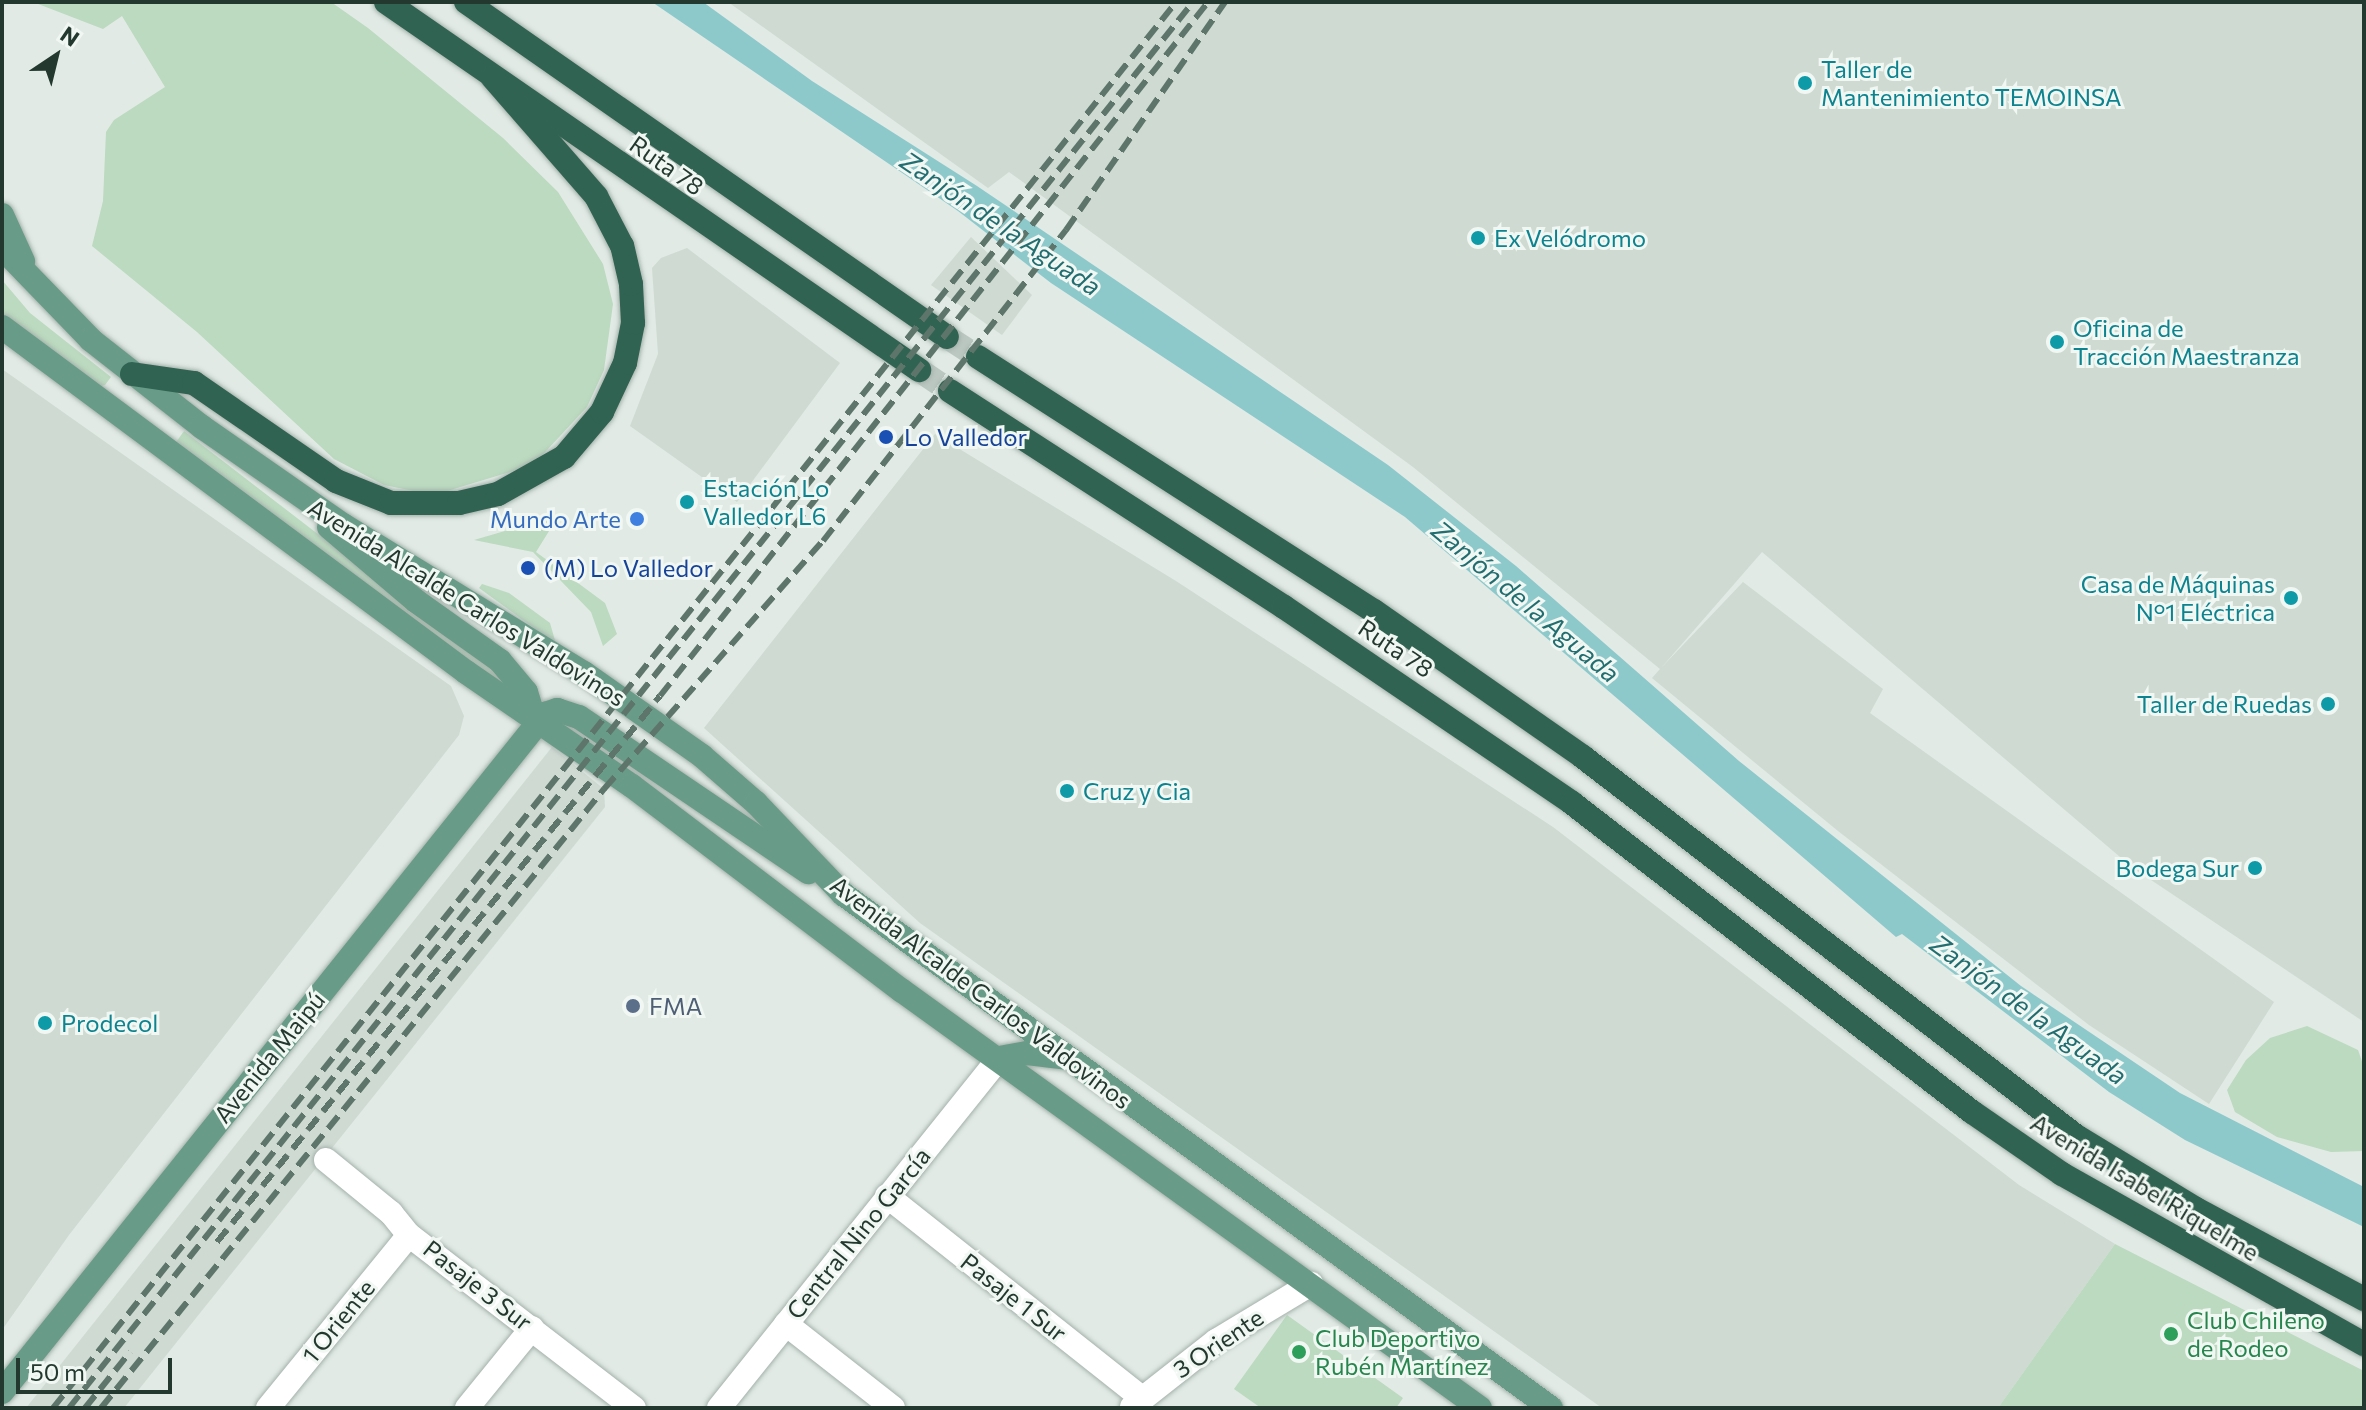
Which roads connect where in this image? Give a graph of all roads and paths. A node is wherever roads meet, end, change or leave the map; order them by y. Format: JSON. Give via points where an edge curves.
{"nodes":[{"id":1,"x":386,"y":2,"type":"edge"},
{"id":2,"x":466,"y":2,"type":"edge"},
{"id":3,"x":493,"y":78,"type":"junction"},
{"id":4,"x":2,"y":215,"type":"edge"},
{"id":5,"x":2,"y":248,"type":"edge"},
{"id":6,"x":42,"y":290,"type":"junction"},
{"id":7,"x":2,"y":327,"type":"edge"},
{"id":8,"x":947,"y":337,"type":"tunnel mouth"},
{"id":9,"x":978,"y":357,"type":"tunnel mouth"},
{"id":10,"x":919,"y":370,"type":"tunnel mouth"},
{"id":11,"x":132,"y":374,"type":"junction"},
{"id":12,"x":950,"y":391,"type":"tunnel mouth"},
{"id":13,"x":290,"y":490,"type":"junction"},
{"id":14,"x":535,"y":722,"type":"junction"},
{"id":15,"x":843,"y":894,"type":"junction"},
{"id":16,"x":1821,"y":940,"type":"joint"},
{"id":17,"x":1796,"y":971,"type":"joint"},
{"id":18,"x":999,"y":1058,"type":"junction"},
{"id":19,"x":1071,"y":1060,"type":"junction"},
{"id":20,"x":326,"y":1160,"type":"dead end"},
{"id":21,"x":887,"y":1196,"type":"junction"},
{"id":22,"x":409,"y":1235,"type":"junction"},
{"id":23,"x":1311,"y":1284,"type":"junction"},
{"id":24,"x":2364,"y":1299,"type":"edge"},
{"id":25,"x":786,"y":1324,"type":"junction"},
{"id":26,"x":532,"y":1328,"type":"junction"},
{"id":27,"x":2364,"y":1344,"type":"edge"},
{"id":28,"x":2,"y":1392,"type":"edge"},
{"id":29,"x":1136,"y":1403,"type":"edge"},
{"id":30,"x":268,"y":1408,"type":"edge"},
{"id":31,"x":467,"y":1408,"type":"edge"},
{"id":32,"x":634,"y":1408,"type":"edge"},
{"id":33,"x":719,"y":1408,"type":"edge"},
{"id":34,"x":893,"y":1408,"type":"edge"},
{"id":35,"x":1480,"y":1408,"type":"edge"},
{"id":36,"x":1551,"y":1408,"type":"edge"}],
"edges":[{"from":1,"to":3,"type":"highway","name":"Ruta 78"},
{"from":2,"to":8,"type":"highway","name":"Ruta 78"},
{"from":3,"to":10,"type":"highway","name":"Ruta 78"},
{"from":3,"to":11,"type":"highway","via":[[596,196],[622,246],[631,284],[633,323],[625,363],[602,412],[564,457],[498,494],[459,503],[391,503],[336,481],[194,383]]},
{"from":4,"to":6,"type":"main road"},
{"from":5,"to":6,"type":"main road","name":"Avenida Alcalde Carlos Valdovinos"},
{"from":6,"to":11,"type":"main road","name":"Avenida Alcalde Carlos Valdovinos"},
{"from":7,"to":14,"type":"main road","name":"Avenida Alcalde Carlos Valdovinos"},
{"from":9,"to":16,"type":"highway","name":"Ruta 78","via":[[1457,668],[1583,757]]},
{"from":11,"to":13,"type":"main road","name":"Avenida Alcalde Carlos Valdovinos"},
{"from":12,"to":17,"type":"highway","name":"Ruta 78","via":[[1395,680],[1572,803]]},
{"from":13,"to":14,"type":"main road","via":[[364,560],[500,661],[526,692]]},
{"from":13,"to":15,"type":"main road","name":"Avenida Alcalde Carlos Valdovinos","via":[[584,673],[702,756],[756,803]]},
{"from":14,"to":15,"type":"main road","via":[[553,710],[579,717]]},
{"from":14,"to":18,"type":"main road","name":"Avenida Alcalde Carlos Valdovinos","via":[[610,770]]},
{"from":14,"to":28,"type":"main road","name":"Avenida Maipú"},
{"from":15,"to":19,"type":"main road","name":"Avenida Alcalde Carlos Valdovinos"},
{"from":16,"to":24,"type":"highway","name":"Avenida Isabel Riquelme","via":[[2076,1136],[2196,1209]]},
{"from":17,"to":27,"type":"highway","name":"Avenida Isabel Riquelme","via":[[1972,1112],[2062,1174]]},
{"from":18,"to":19,"type":"main road","via":[[1027,1053]]},
{"from":18,"to":21,"type":"street","name":"Central Nino García"},
{"from":18,"to":23,"type":"main road","name":"Avenida Alcalde Carlos Valdovinos"},
{"from":19,"to":36,"type":"main road","name":"Avenida Alcalde Carlos Valdovinos"},
{"from":20,"to":22,"type":"street","name":"Pasaje 3 Sur","via":[[391,1213]]},
{"from":21,"to":25,"type":"street","name":"Central Nino García"},
{"from":21,"to":29,"type":"street","name":"Pasaje 1 Sur"},
{"from":22,"to":26,"type":"street","name":"Pasaje 3 Sur"},
{"from":22,"to":30,"type":"street","name":"1 Oriente"},
{"from":23,"to":29,"type":"street","name":"3 Oriente","via":[[1216,1341]]},
{"from":23,"to":35,"type":"main road","name":"Avenida Alcalde Carlos Valdovinos"},
{"from":25,"to":33,"type":"street","name":"Central Nino García"},
{"from":25,"to":34,"type":"street"},
{"from":26,"to":31,"type":"street"},
{"from":26,"to":32,"type":"street","name":"Pasaje 3 Sur"}]}
